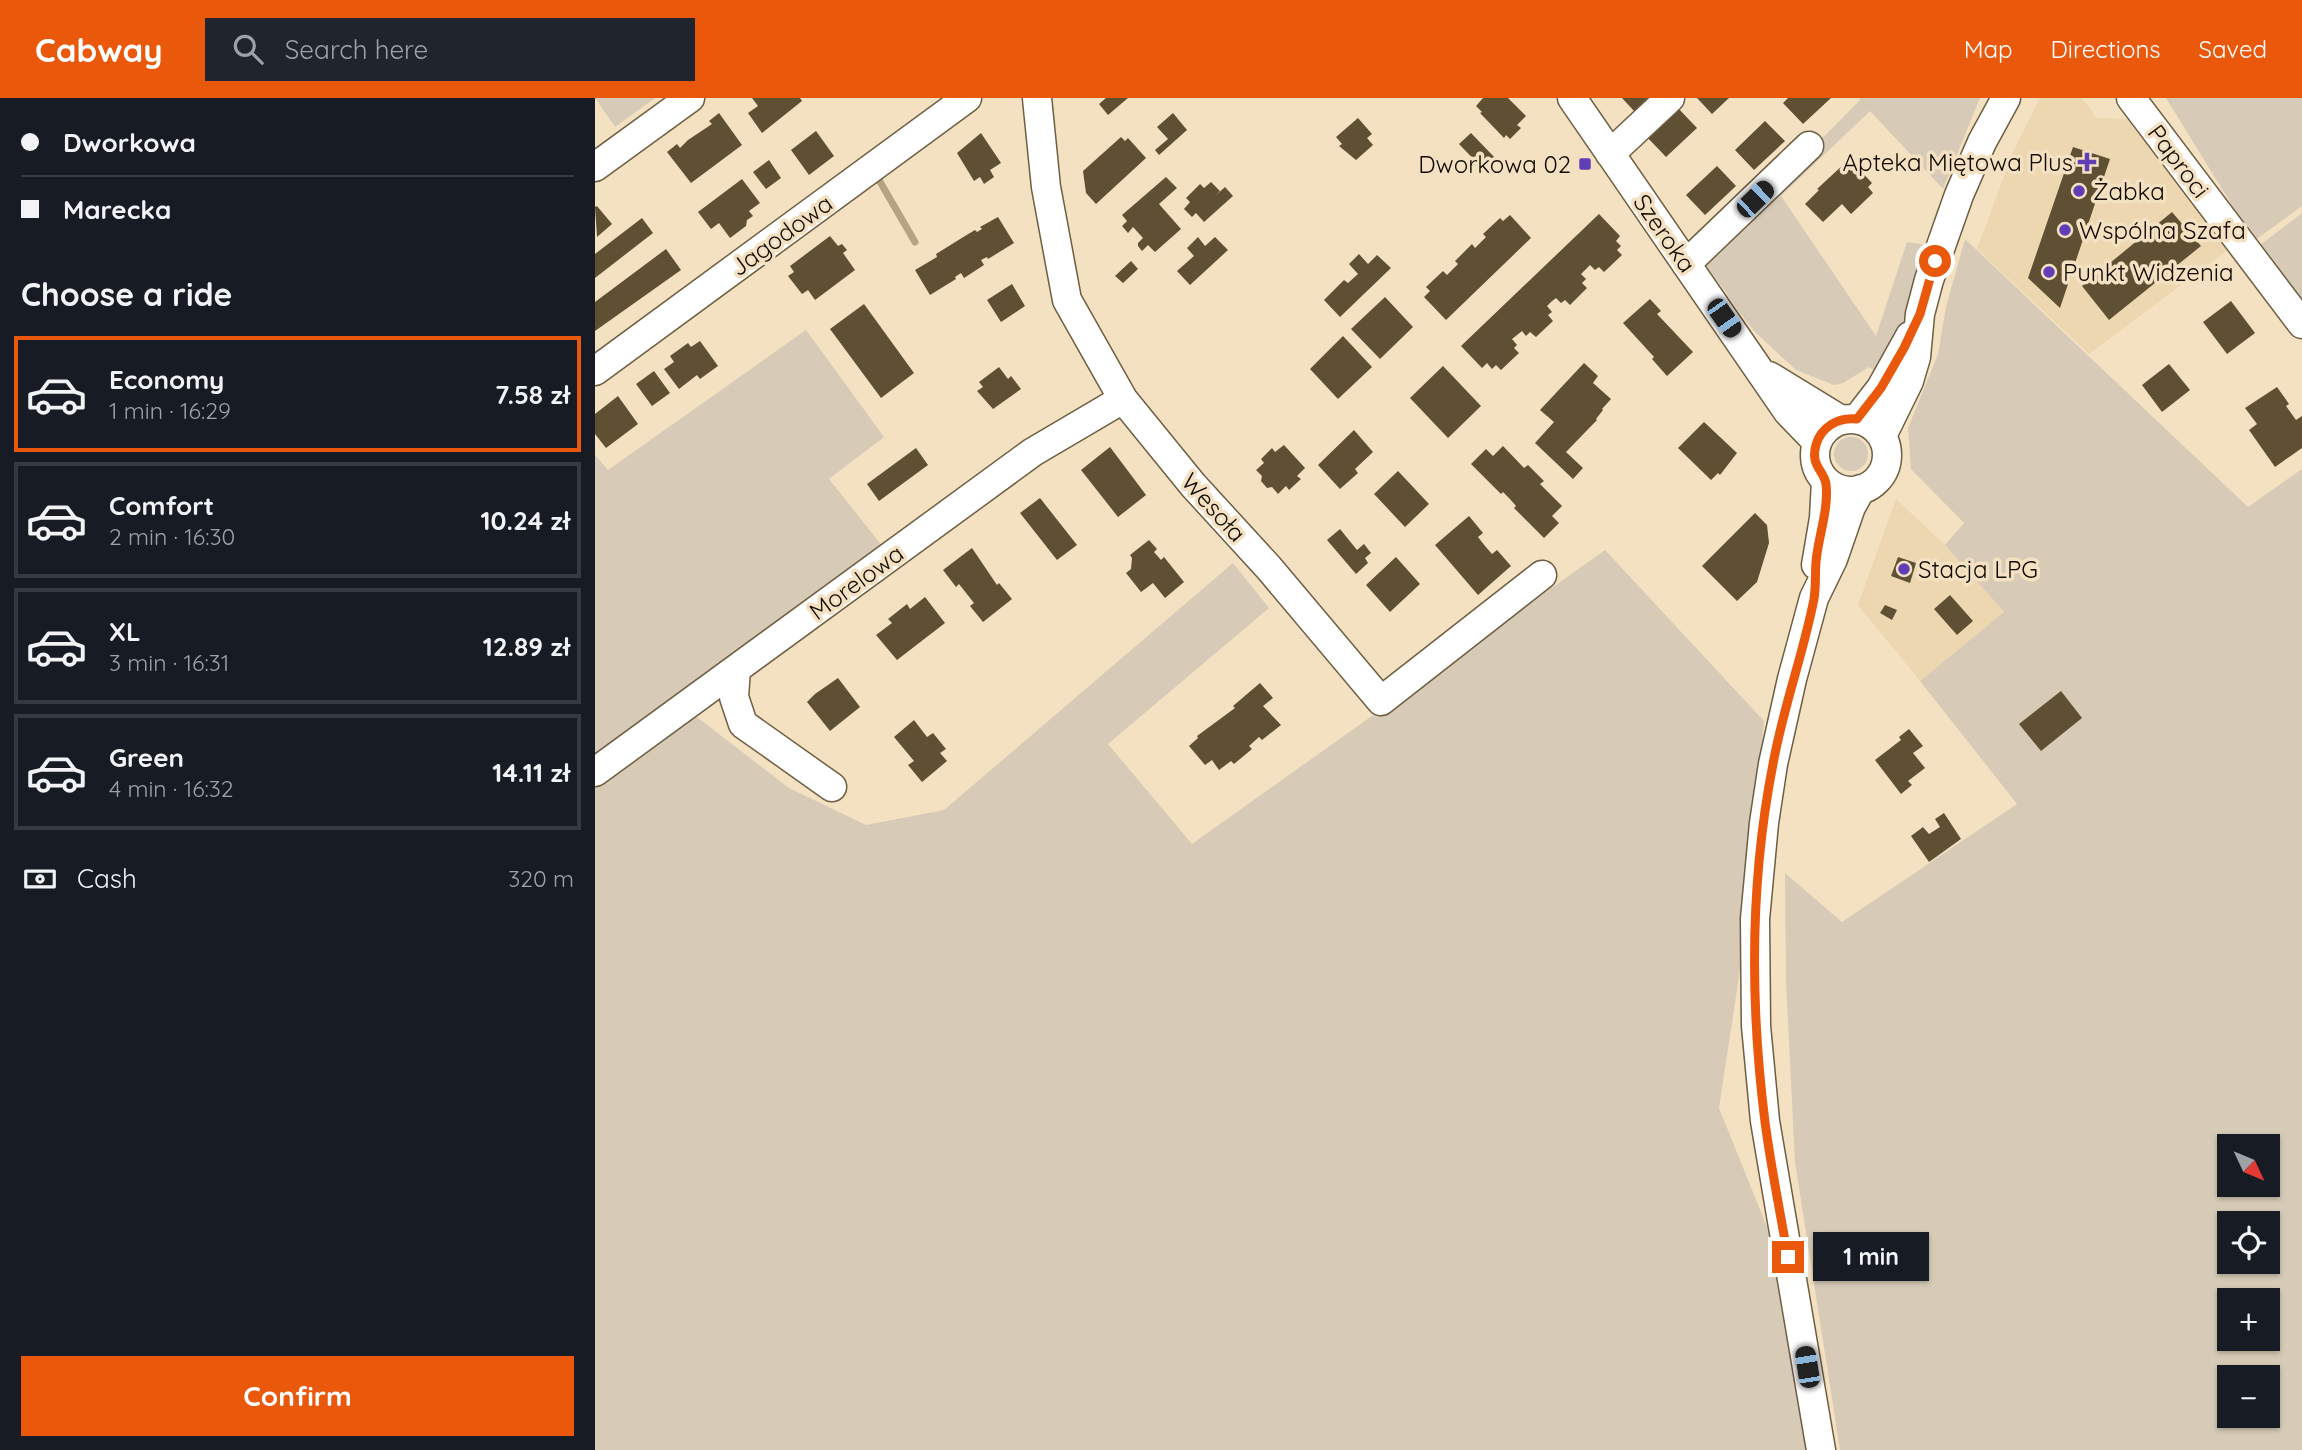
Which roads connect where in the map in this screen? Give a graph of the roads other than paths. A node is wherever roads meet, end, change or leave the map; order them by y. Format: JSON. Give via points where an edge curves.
{"nodes":[{"id":1,"x":690,"y":98,"type":"edge"},
{"id":2,"x":967,"y":98,"type":"edge"},
{"id":3,"x":1037,"y":98,"type":"edge"},
{"id":4,"x":1572,"y":98,"type":"edge"},
{"id":5,"x":1670,"y":98,"type":"edge"},
{"id":6,"x":2006,"y":98,"type":"edge"},
{"id":7,"x":2131,"y":98,"type":"edge"},
{"id":8,"x":1809,"y":146,"type":"dead end"},
{"id":9,"x":1610,"y":154,"type":"junction"},
{"id":10,"x":595,"y":167,"type":"edge"},
{"id":11,"x":1686,"y":264,"type":"junction"},
{"id":12,"x":1920,"y":314,"type":"junction"},
{"id":13,"x":2302,"y":324,"type":"edge"},
{"id":14,"x":1758,"y":368,"type":"junction"},
{"id":15,"x":595,"y":371,"type":"edge"},
{"id":16,"x":1123,"y":399,"type":"junction"},
{"id":17,"x":1849,"y":420,"type":"junction"},
{"id":18,"x":1882,"y":436,"type":"junction"},
{"id":19,"x":1817,"y":442,"type":"junction"},
{"id":20,"x":1826,"y":481,"type":"junction"},
{"id":21,"x":1861,"y":489,"type":"junction"},
{"id":22,"x":1542,"y":575,"type":"dead end"},
{"id":23,"x":1814,"y":598,"type":"junction"},
{"id":24,"x":736,"y":669,"type":"junction"},
{"id":25,"x":595,"y":772,"type":"edge"},
{"id":26,"x":832,"y":787,"type":"dead end"},
{"id":27,"x":1821,"y":1450,"type":"edge"}],
"edges":[{"from":1,"to":10,"type":"street"},
{"from":2,"to":15,"type":"street","name":"Jagodowa"},
{"from":3,"to":16,"type":"street","name":"Wesoła","via":[[1046,187],[1067,300]]},
{"from":4,"to":9,"type":"street","name":"Szeroka"},
{"from":5,"to":9,"type":"street"},
{"from":6,"to":12,"type":"street","via":[[1959,195]]},
{"from":7,"to":13,"type":"street","name":"Paproci"},
{"from":8,"to":11,"type":"street"},
{"from":9,"to":11,"type":"street","name":"Szeroka"},
{"from":11,"to":14,"type":"street","name":"Szeroka"},
{"from":12,"to":17,"type":"street","via":[[1881,388]]},
{"from":12,"to":18,"type":"street","via":[[1909,381]]},
{"from":14,"to":17,"type":"street","name":"Szeroka"},
{"from":14,"to":19,"type":"street","name":"Szeroka","via":[[1788,412]]},
{"from":16,"to":22,"type":"street","name":"Wesoła","via":[[1381,701]]},
{"from":16,"to":24,"type":"street","name":"Morelowa","via":[[1033,452]]},
{"from":17,"to":18,"type":"street","via":[[1867,422]]},
{"from":17,"to":19,"type":"street","via":[[1826,428]]},
{"from":18,"to":21,"type":"street","via":[[1884,468]]},
{"from":19,"to":20,"type":"street","via":[[1817,467]]},
{"from":20,"to":21,"type":"street","via":[[1842,489]]},
{"from":20,"to":23,"type":"street"},
{"from":21,"to":23,"type":"street"},
{"from":23,"to":27,"type":"street","via":[[1773,764],[1755,919],[1756,1026],[1765,1121]]},
{"from":24,"to":25,"type":"street","name":"Morelowa"},
{"from":24,"to":26,"type":"street","via":[[734,697],[743,724]]}]}
